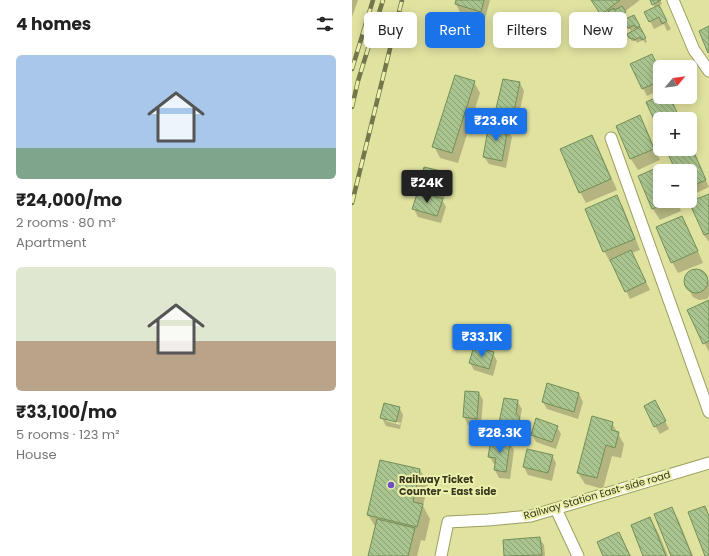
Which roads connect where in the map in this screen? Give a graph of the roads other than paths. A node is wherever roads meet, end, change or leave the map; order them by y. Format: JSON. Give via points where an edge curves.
{"nodes":[{"id":1,"x":673,"y":0,"type":"edge"},
{"id":2,"x":709,"y":71,"type":"edge"},
{"id":3,"x":611,"y":138,"type":"dead end"},
{"id":4,"x":709,"y":412,"type":"edge"},
{"id":5,"x":709,"y":463,"type":"edge"},
{"id":6,"x":556,"y":509,"type":"junction"},
{"id":7,"x":441,"y":556,"type":"edge"},
{"id":8,"x":578,"y":556,"type":"edge"}],
"edges":[{"from":1,"to":2,"type":"street","via":[[694,50]]},
{"from":3,"to":4,"type":"street"},
{"from":5,"to":6,"type":"street","name":"Railway Station East-side road"},
{"from":6,"to":7,"type":"street","name":"Railway Station East-side road","via":[[531,516],[448,522]]},
{"from":6,"to":8,"type":"street"}]}
